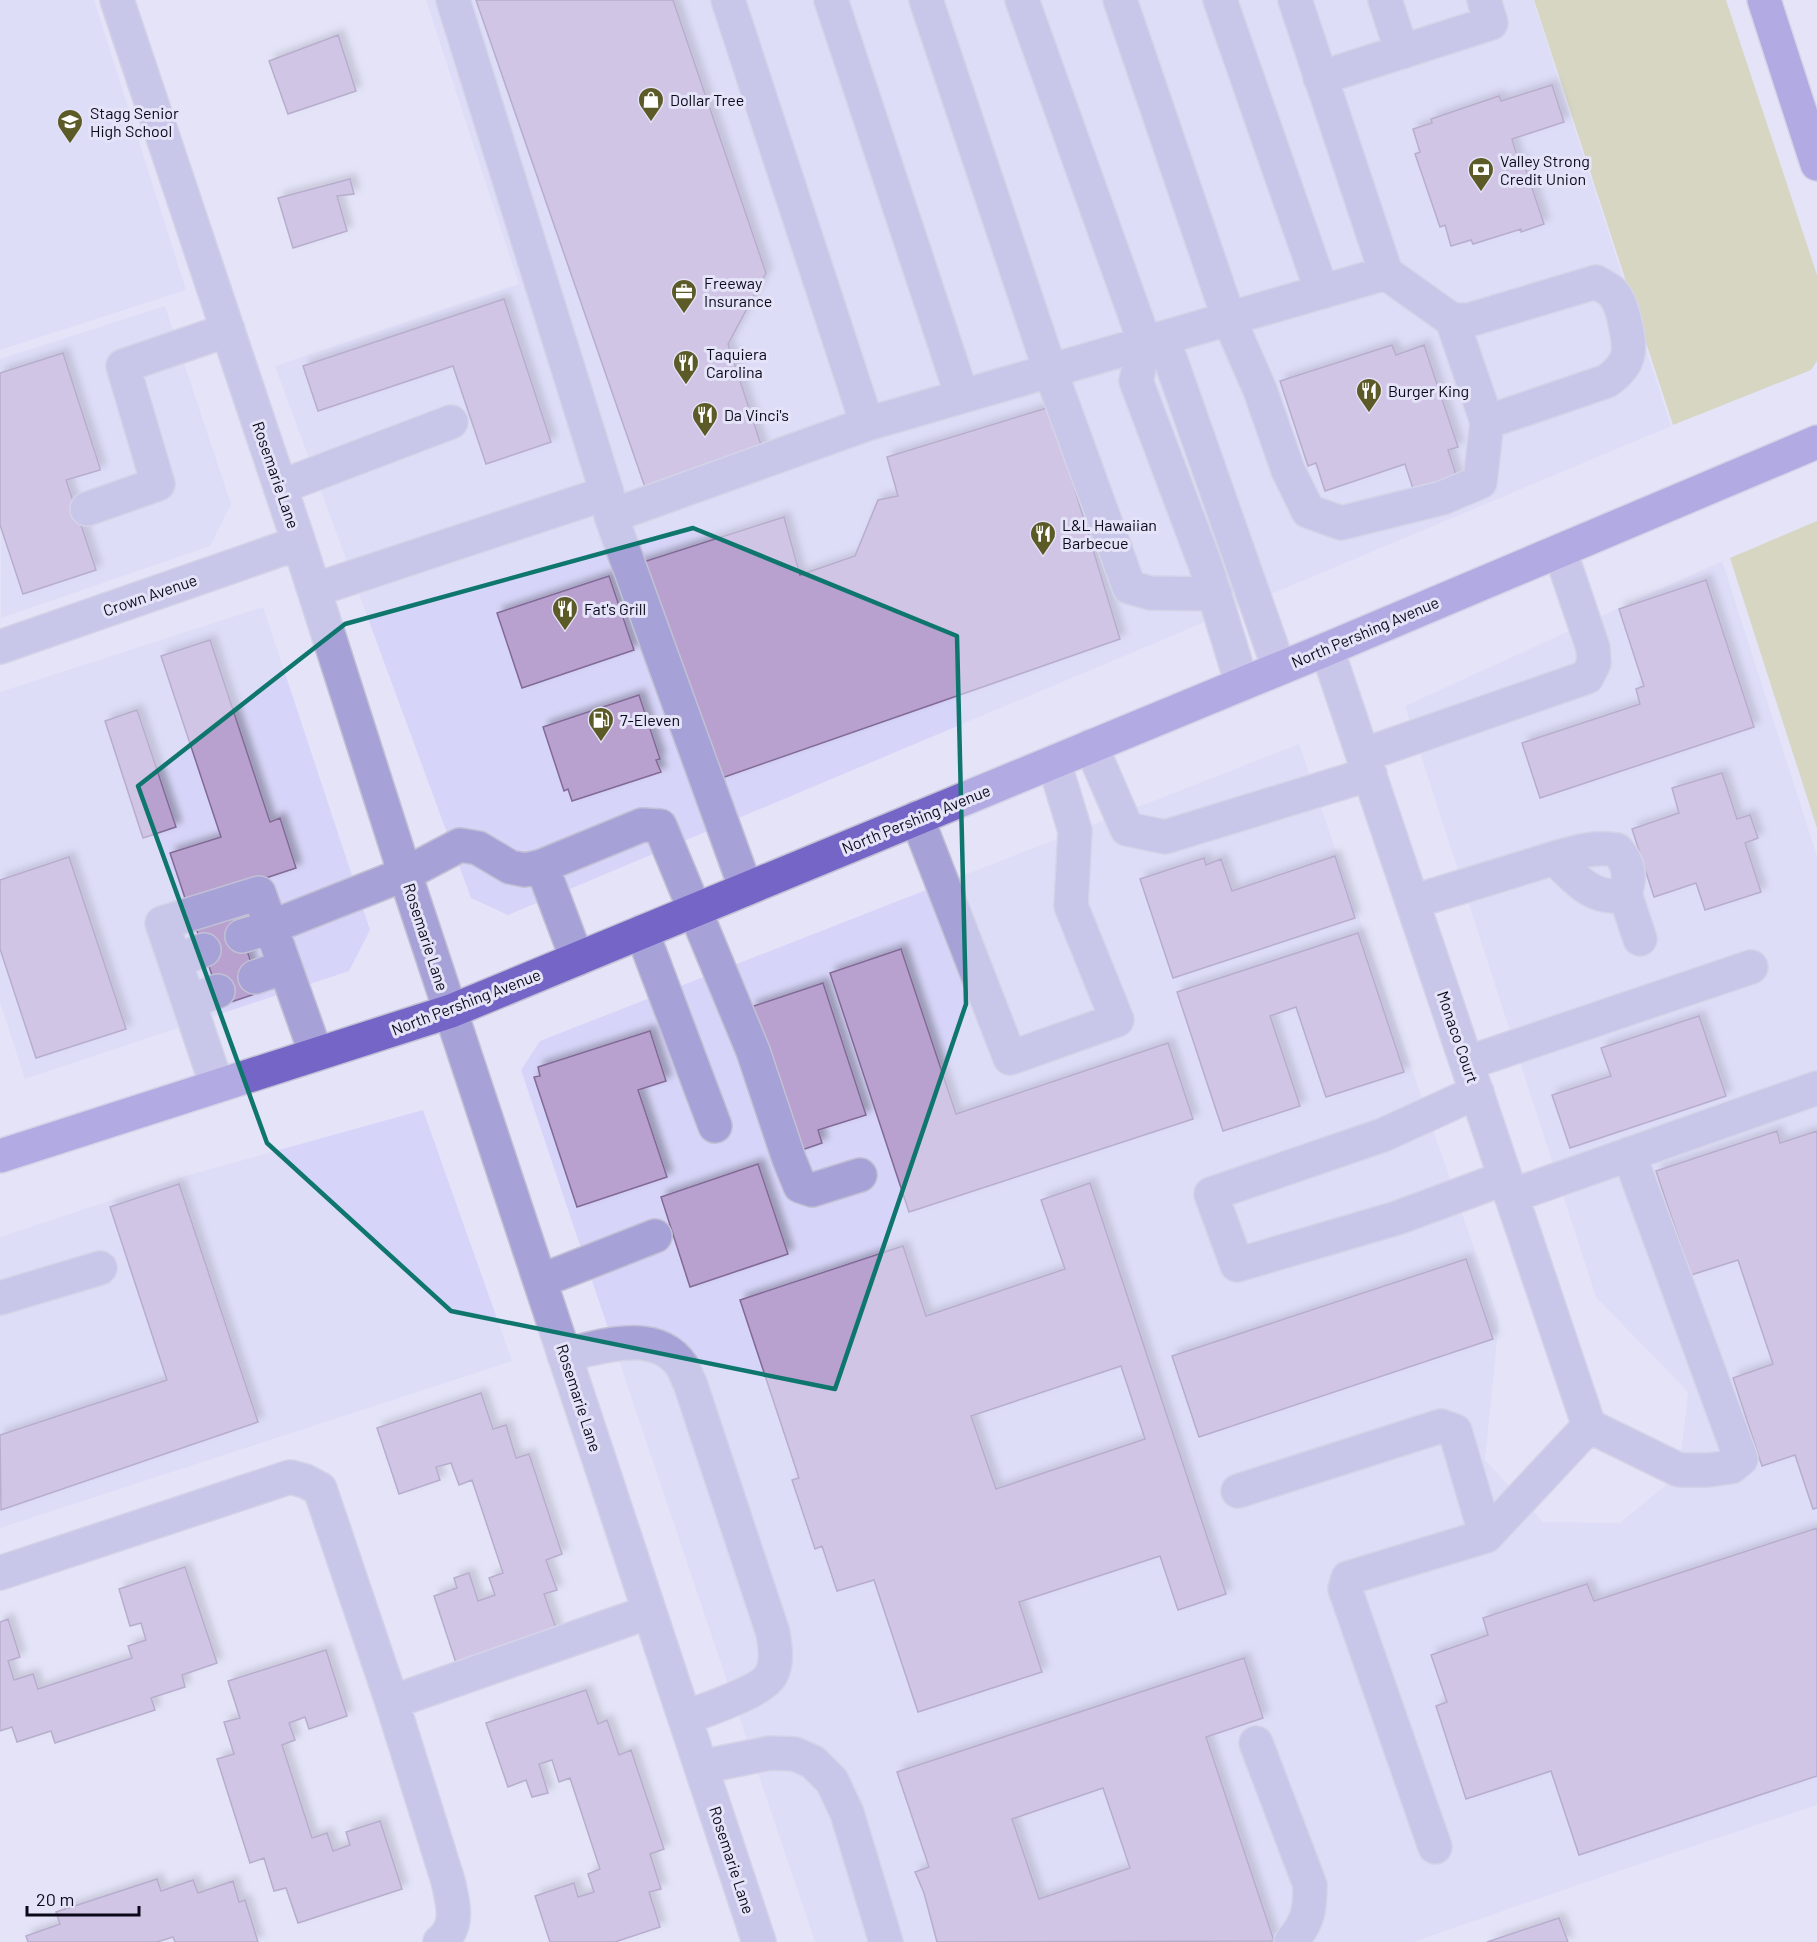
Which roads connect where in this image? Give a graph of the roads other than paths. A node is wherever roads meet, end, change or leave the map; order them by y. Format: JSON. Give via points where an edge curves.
{"nodes":[{"id":1,"x":117,"y":0,"type":"edge"},
{"id":2,"x":453,"y":0,"type":"edge"},
{"id":3,"x":728,"y":0,"type":"edge"},
{"id":4,"x":831,"y":0,"type":"edge"},
{"id":5,"x":926,"y":0,"type":"edge"},
{"id":6,"x":1022,"y":0,"type":"edge"},
{"id":7,"x":1120,"y":0,"type":"edge"},
{"id":8,"x":1220,"y":0,"type":"edge"},
{"id":9,"x":1295,"y":0,"type":"edge"},
{"id":10,"x":1385,"y":0,"type":"edge"},
{"id":11,"x":1484,"y":0,"type":"edge"},
{"id":12,"x":1764,"y":0,"type":"edge"},
{"id":13,"x":1402,"y":52,"type":"junction"},
{"id":14,"x":1320,"y":78,"type":"junction"},
{"id":15,"x":1817,"y":164,"type":"edge"},
{"id":16,"x":1386,"y":273,"type":"junction"},
{"id":17,"x":1322,"y":292,"type":"junction"},
{"id":18,"x":1229,"y":319,"type":"junction"},
{"id":19,"x":1452,"y":320,"type":"junction"},
{"id":20,"x":228,"y":330,"type":"junction"},
{"id":21,"x":1145,"y":343,"type":"junction"},
{"id":22,"x":1050,"y":370,"type":"junction"},
{"id":23,"x":962,"y":396,"type":"junction"},
{"id":24,"x":451,"y":422,"type":"dead end"},
{"id":25,"x":1487,"y":422,"type":"junction"},
{"id":26,"x":867,"y":424,"type":"junction"},
{"id":27,"x":1817,"y":442,"type":"edge"},
{"id":28,"x":280,"y":487,"type":"junction"},
{"id":29,"x":609,"y":505,"type":"junction"},
{"id":30,"x":87,"y":509,"type":"dead end"},
{"id":31,"x":299,"y":543,"type":"junction"},
{"id":32,"x":1560,"y":551,"type":"junction"},
{"id":33,"x":314,"y":590,"type":"junction"},
{"id":34,"x":1215,"y":594,"type":"junction"},
{"id":35,"x":0,"y":647,"type":"edge"},
{"id":36,"x":1327,"y":649,"type":"junction"},
{"id":37,"x":1279,"y":668,"type":"junction"},
{"id":38,"x":1242,"y":684,"type":"junction"},
{"id":39,"x":1091,"y":746,"type":"junction"},
{"id":40,"x":1054,"y":762,"type":"junction"},
{"id":41,"x":1366,"y":765,"type":"junction"},
{"id":42,"x":917,"y":818,"type":"junction"},
{"id":43,"x":1555,"y":858,"type":"junction"},
{"id":44,"x":542,"y":866,"type":"junction"},
{"id":45,"x":405,"y":874,"type":"junction"},
{"id":46,"x":746,"y":889,"type":"junction"},
{"id":47,"x":1625,"y":894,"type":"junction"},
{"id":48,"x":1412,"y":902,"type":"junction"},
{"id":49,"x":696,"y":910,"type":"junction"},
{"id":50,"x":256,"y":932,"type":"junction"},
{"id":51,"x":642,"y":932,"type":"junction"},
{"id":52,"x":1640,"y":939,"type":"dead end"},
{"id":53,"x":577,"y":959,"type":"junction"},
{"id":54,"x":1751,"y":967,"type":"dead end"},
{"id":55,"x":451,"y":1011,"type":"junction"},
{"id":56,"x":316,"y":1054,"type":"junction"},
{"id":57,"x":1472,"y":1077,"type":"junction"},
{"id":58,"x":218,"y":1086,"type":"junction"},
{"id":59,"x":1817,"y":1088,"type":"edge"},
{"id":60,"x":715,"y":1126,"type":"dead end"},
{"id":61,"x":1629,"y":1154,"type":"junction"},
{"id":62,"x":0,"y":1156,"type":"edge"},
{"id":63,"x":860,"y":1175,"type":"dead end"},
{"id":64,"x":1508,"y":1187,"type":"junction"},
{"id":65,"x":655,"y":1236,"type":"dead end"},
{"id":66,"x":100,"y":1268,"type":"dead end"},
{"id":67,"x":540,"y":1281,"type":"junction"},
{"id":68,"x":0,"y":1298,"type":"edge"},
{"id":69,"x":564,"y":1355,"type":"junction"},
{"id":70,"x":1589,"y":1426,"type":"junction"},
{"id":71,"x":1238,"y":1491,"type":"dead end"},
{"id":72,"x":1486,"y":1536,"type":"junction"},
{"id":73,"x":0,"y":1573,"type":"edge"},
{"id":74,"x":649,"y":1611,"type":"junction"},
{"id":75,"x":392,"y":1702,"type":"junction"},
{"id":76,"x":685,"y":1718,"type":"junction"},
{"id":77,"x":1256,"y":1743,"type":"dead end"},
{"id":78,"x":701,"y":1767,"type":"junction"},
{"id":79,"x":1435,"y":1847,"type":"dead end"},
{"id":80,"x":440,"y":1942,"type":"edge"},
{"id":81,"x":759,"y":1942,"type":"edge"},
{"id":82,"x":886,"y":1942,"type":"edge"},
{"id":83,"x":1291,"y":1942,"type":"edge"}],
"edges":[{"from":1,"to":20,"type":"street","name":"Rosemarie Lane"},
{"from":2,"to":29,"type":"street"},
{"from":3,"to":26,"type":"street"},
{"from":4,"to":23,"type":"street"},
{"from":5,"to":22,"type":"street"},
{"from":6,"to":21,"type":"street"},
{"from":7,"to":18,"type":"street"},
{"from":8,"to":17,"type":"street"},
{"from":9,"to":14,"type":"street"},
{"from":10,"to":13,"type":"street"},
{"from":11,"to":13,"type":"street","via":[[1491,23]]},
{"from":12,"to":15,"type":"main road"},
{"from":13,"to":14,"type":"street"},
{"from":14,"to":16,"type":"street"},
{"from":16,"to":17,"type":"street"},
{"from":16,"to":19,"type":"street"},
{"from":17,"to":18,"type":"street"},
{"from":18,"to":21,"type":"street"},
{"from":18,"to":25,"type":"street","via":[[1260,390],[1288,470],[1308,510],[1341,523],[1443,498],[1480,482]]},
{"from":19,"to":25,"type":"street"},
{"from":19,"to":25,"type":"street","via":[[1469,320],[1596,282],[1617,299],[1624,318],[1630,347],[1620,372],[1607,381]]},
{"from":20,"to":28,"type":"street","name":"Rosemarie Lane"},
{"from":20,"to":30,"type":"street","via":[[123,366],[158,484]]},
{"from":21,"to":22,"type":"street"},
{"from":21,"to":34,"type":"street","via":[[1136,381]]},
{"from":21,"to":37,"type":"street","via":[[1170,358]]},
{"from":22,"to":23,"type":"street"},
{"from":22,"to":34,"type":"street","via":[[1128,587],[1150,593]]},
{"from":23,"to":26,"type":"street"},
{"from":24,"to":28,"type":"street"},
{"from":26,"to":29,"type":"street"},
{"from":27,"to":32,"type":"main road","name":"North Pershing Avenue"},
{"from":28,"to":31,"type":"street","name":"Rosemarie Lane"},
{"from":29,"to":33,"type":"street"},
{"from":29,"to":46,"type":"street"},
{"from":31,"to":33,"type":"street","name":"Rosemarie Lane"},
{"from":31,"to":35,"type":"street","name":"Crown Avenue"},
{"from":32,"to":36,"type":"main road","name":"North Pershing Avenue"},
{"from":32,"to":41,"type":"street","via":[[1593,648],[1594,663],[1587,676]]},
{"from":33,"to":45,"type":"street","name":"Rosemarie Lane"},
{"from":34,"to":38,"type":"street"},
{"from":36,"to":37,"type":"main road","name":"North Pershing Avenue"},
{"from":36,"to":41,"type":"street","name":"Monaco Court"},
{"from":37,"to":38,"type":"main road","name":"North Pershing Avenue"},
{"from":38,"to":39,"type":"main road","name":"North Pershing Avenue"},
{"from":39,"to":40,"type":"main road","name":"North Pershing Avenue"},
{"from":39,"to":41,"type":"street","via":[[1126,829],[1165,837]]},
{"from":40,"to":42,"type":"main road","name":"North Pershing Avenue"},
{"from":40,"to":42,"type":"street","via":[[1075,831],[1071,906],[1117,1020],[1010,1058]]},
{"from":41,"to":48,"type":"street","name":"Monaco Court"},
{"from":42,"to":46,"type":"main road","name":"North Pershing Avenue"},
{"from":43,"to":47,"type":"street","via":[[1580,883],[1597,893],[1612,897]]},
{"from":43,"to":47,"type":"street","via":[[1600,847],[1617,850],[1626,861],[1630,880]]},
{"from":43,"to":48,"type":"street"},
{"from":44,"to":45,"type":"street","via":[[525,870],[510,867],[478,848],[460,845]]},
{"from":44,"to":49,"type":"street","via":[[642,825],[660,826]]},
{"from":44,"to":53,"type":"street"},
{"from":45,"to":50,"type":"street"},
{"from":45,"to":55,"type":"street","name":"Rosemarie Lane"},
{"from":46,"to":49,"type":"main road","name":"North Pershing Avenue"},
{"from":47,"to":52,"type":"street"},
{"from":48,"to":57,"type":"street","name":"Monaco Court"},
{"from":49,"to":51,"type":"main road","name":"North Pershing Avenue"},
{"from":49,"to":63,"type":"street","via":[[753,1051],[800,1186],[812,1190]]},
{"from":50,"to":56,"type":"street","via":[[270,972]]},
{"from":50,"to":58,"type":"street","via":[[260,893],[162,923],[189,956],[203,997]]},
{"from":51,"to":53,"type":"main road","name":"North Pershing Avenue"},
{"from":51,"to":60,"type":"street"},
{"from":53,"to":55,"type":"main road","name":"North Pershing Avenue"},
{"from":54,"to":57,"type":"street"},
{"from":55,"to":56,"type":"main road","name":"North Pershing Avenue"},
{"from":55,"to":67,"type":"street","name":"Rosemarie Lane"},
{"from":56,"to":58,"type":"main road","name":"North Pershing Avenue"},
{"from":57,"to":64,"type":"street","name":"Monaco Court"},
{"from":57,"to":64,"type":"street","via":[[1383,1135],[1211,1194],[1238,1265]]},
{"from":58,"to":62,"type":"main road","name":"North Pershing Avenue"},
{"from":59,"to":61,"type":"street"},
{"from":61,"to":64,"type":"street"},
{"from":61,"to":70,"type":"street","via":[[1741,1460],[1731,1467],[1679,1470]]},
{"from":64,"to":70,"type":"street","name":"Monaco Court"},
{"from":65,"to":67,"type":"street"},
{"from":66,"to":68,"type":"street"},
{"from":67,"to":69,"type":"street","name":"Rosemarie Lane"},
{"from":69,"to":74,"type":"street","name":"Rosemarie Lane"},
{"from":69,"to":76,"type":"street","via":[[624,1342],[654,1345],[682,1366],[690,1383],[776,1647],[770,1677],[759,1688]]},
{"from":70,"to":72,"type":"street"},
{"from":71,"to":72,"type":"street","via":[[1441,1426],[1455,1431]]},
{"from":72,"to":79,"type":"street","via":[[1348,1578],[1345,1589]]},
{"from":73,"to":75,"type":"street","via":[[265,1484],[290,1477],[305,1481],[320,1489]]},
{"from":74,"to":75,"type":"street"},
{"from":74,"to":76,"type":"street","name":"Rosemarie Lane"},
{"from":75,"to":80,"type":"street","via":[[453,1906],[449,1935]]},
{"from":76,"to":78,"type":"street","name":"Rosemarie Lane"},
{"from":77,"to":83,"type":"street","via":[[1310,1885],[1306,1922]]},
{"from":78,"to":81,"type":"street","name":"Rosemarie Lane"},
{"from":78,"to":82,"type":"street","via":[[771,1753],[795,1754],[813,1762],[832,1781],[847,1813]]}]}
